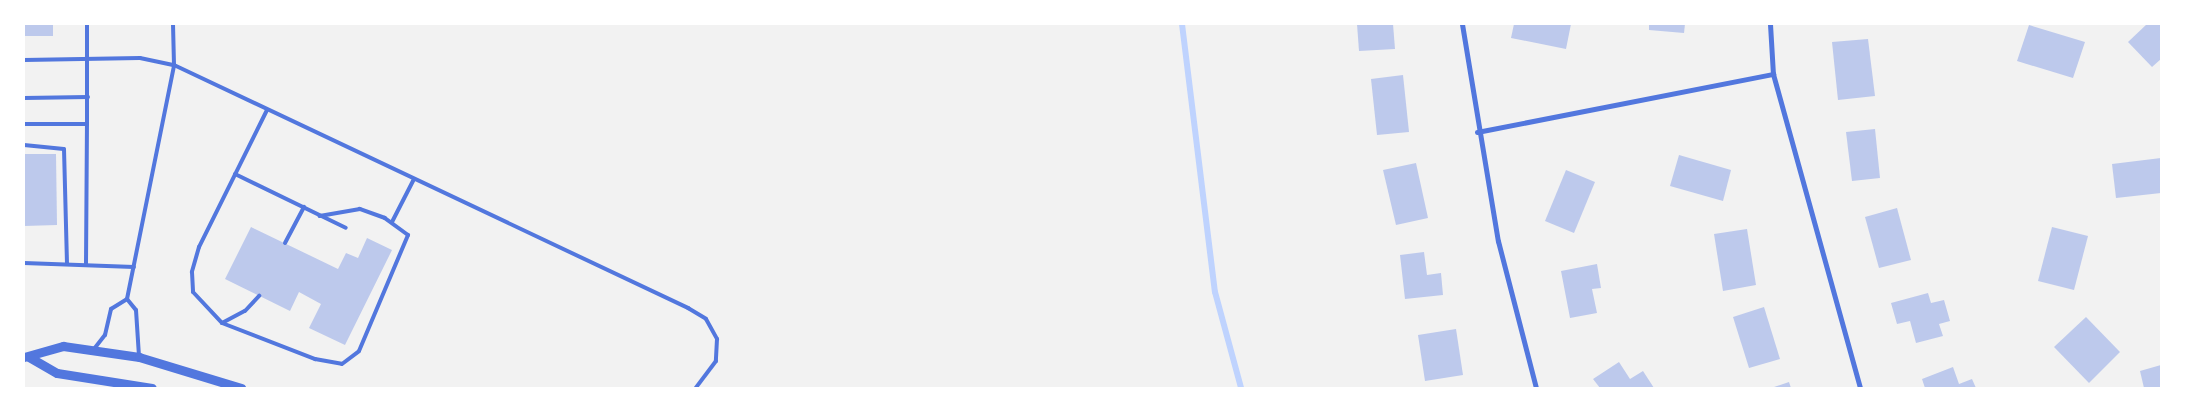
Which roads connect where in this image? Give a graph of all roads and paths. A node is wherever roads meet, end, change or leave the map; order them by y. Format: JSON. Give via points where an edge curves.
{"nodes":[{"id":1,"x":87,"y":24,"type":"edge"},
{"id":2,"x":173,"y":24,"type":"edge"},
{"id":3,"x":1462,"y":24,"type":"edge"},
{"id":4,"x":1770,"y":24,"type":"edge"},
{"id":5,"x":87,"y":59,"type":"junction"},
{"id":6,"x":24,"y":60,"type":"edge"},
{"id":7,"x":174,"y":64,"type":"junction"},
{"id":8,"x":1773,"y":74,"type":"junction"},
{"id":9,"x":88,"y":97,"type":"junction"},
{"id":10,"x":24,"y":98,"type":"edge"},
{"id":11,"x":267,"y":110,"type":"junction"},
{"id":12,"x":24,"y":124,"type":"edge"},
{"id":13,"x":87,"y":124,"type":"junction"},
{"id":14,"x":1477,"y":132,"type":"junction"},
{"id":15,"x":24,"y":145,"type":"edge"},
{"id":16,"x":235,"y":174,"type":"junction"},
{"id":17,"x":414,"y":179,"type":"junction"},
{"id":18,"x":304,"y":208,"type":"junction"},
{"id":19,"x":320,"y":216,"type":"junction"},
{"id":20,"x":392,"y":222,"type":"junction"},
{"id":21,"x":346,"y":228,"type":"dead end"},
{"id":22,"x":285,"y":243,"type":"dead end"},
{"id":23,"x":24,"y":263,"type":"edge"},
{"id":24,"x":67,"y":264,"type":"junction"},
{"id":25,"x":86,"y":264,"type":"junction"},
{"id":26,"x":134,"y":267,"type":"junction"},
{"id":27,"x":259,"y":296,"type":"dead end"},
{"id":28,"x":127,"y":300,"type":"junction"},
{"id":29,"x":222,"y":323,"type":"junction"},
{"id":30,"x":93,"y":350,"type":"junction"},
{"id":31,"x":26,"y":357,"type":"edge"},
{"id":32,"x":139,"y":357,"type":"junction"},
{"id":33,"x":117,"y":385,"type":"edge"},
{"id":34,"x":152,"y":388,"type":"edge"},
{"id":35,"x":241,"y":388,"type":"edge"},
{"id":36,"x":696,"y":388,"type":"edge"},
{"id":37,"x":1536,"y":388,"type":"edge"},
{"id":38,"x":1860,"y":388,"type":"edge"}],
"edges":[{"from":1,"to":5,"type":"lane"},
{"from":2,"to":7,"type":"lane"},
{"from":3,"to":14,"type":"street"},
{"from":4,"to":8,"type":"street"},
{"from":5,"to":6,"type":"lane"},
{"from":5,"to":7,"type":"lane","via":[[140,58]]},
{"from":5,"to":9,"type":"lane"},
{"from":7,"to":11,"type":"lane"},
{"from":7,"to":26,"type":"lane"},
{"from":8,"to":14,"type":"street"},
{"from":8,"to":38,"type":"street","via":[[1828,288]]},
{"from":9,"to":10,"type":"lane"},
{"from":9,"to":13,"type":"lane"},
{"from":11,"to":16,"type":"lane"},
{"from":11,"to":17,"type":"lane"},
{"from":12,"to":13,"type":"lane"},
{"from":13,"to":25,"type":"lane"},
{"from":14,"to":37,"type":"street","via":[[1498,241]]},
{"from":15,"to":24,"type":"lane","via":[[64,149]]},
{"from":16,"to":18,"type":"lane"},
{"from":16,"to":29,"type":"lane","via":[[192,272],[193,292]]},
{"from":17,"to":20,"type":"lane"},
{"from":17,"to":36,"type":"lane","via":[[706,319],[717,339],[716,361]]},
{"from":18,"to":19,"type":"lane"},
{"from":18,"to":22,"type":"lane"},
{"from":19,"to":20,"type":"lane","via":[[360,209]]},
{"from":19,"to":21,"type":"lane"},
{"from":20,"to":29,"type":"lane","via":[[408,235],[407,246],[351,360],[342,364],[315,359]]},
{"from":23,"to":24,"type":"lane"},
{"from":24,"to":25,"type":"lane"},
{"from":25,"to":26,"type":"lane"},
{"from":26,"to":28,"type":"lane"},
{"from":27,"to":29,"type":"lane","via":[[245,311]]},
{"from":28,"to":30,"type":"lane","via":[[112,309],[104,335]]},
{"from":28,"to":32,"type":"lane","via":[[136,310]]},
{"from":30,"to":31,"type":"street","via":[[63,346]]},
{"from":30,"to":32,"type":"street"},
{"from":31,"to":33,"type":"street","via":[[57,373]]},
{"from":32,"to":35,"type":"street"},
{"from":33,"to":34,"type":"street"}]}
